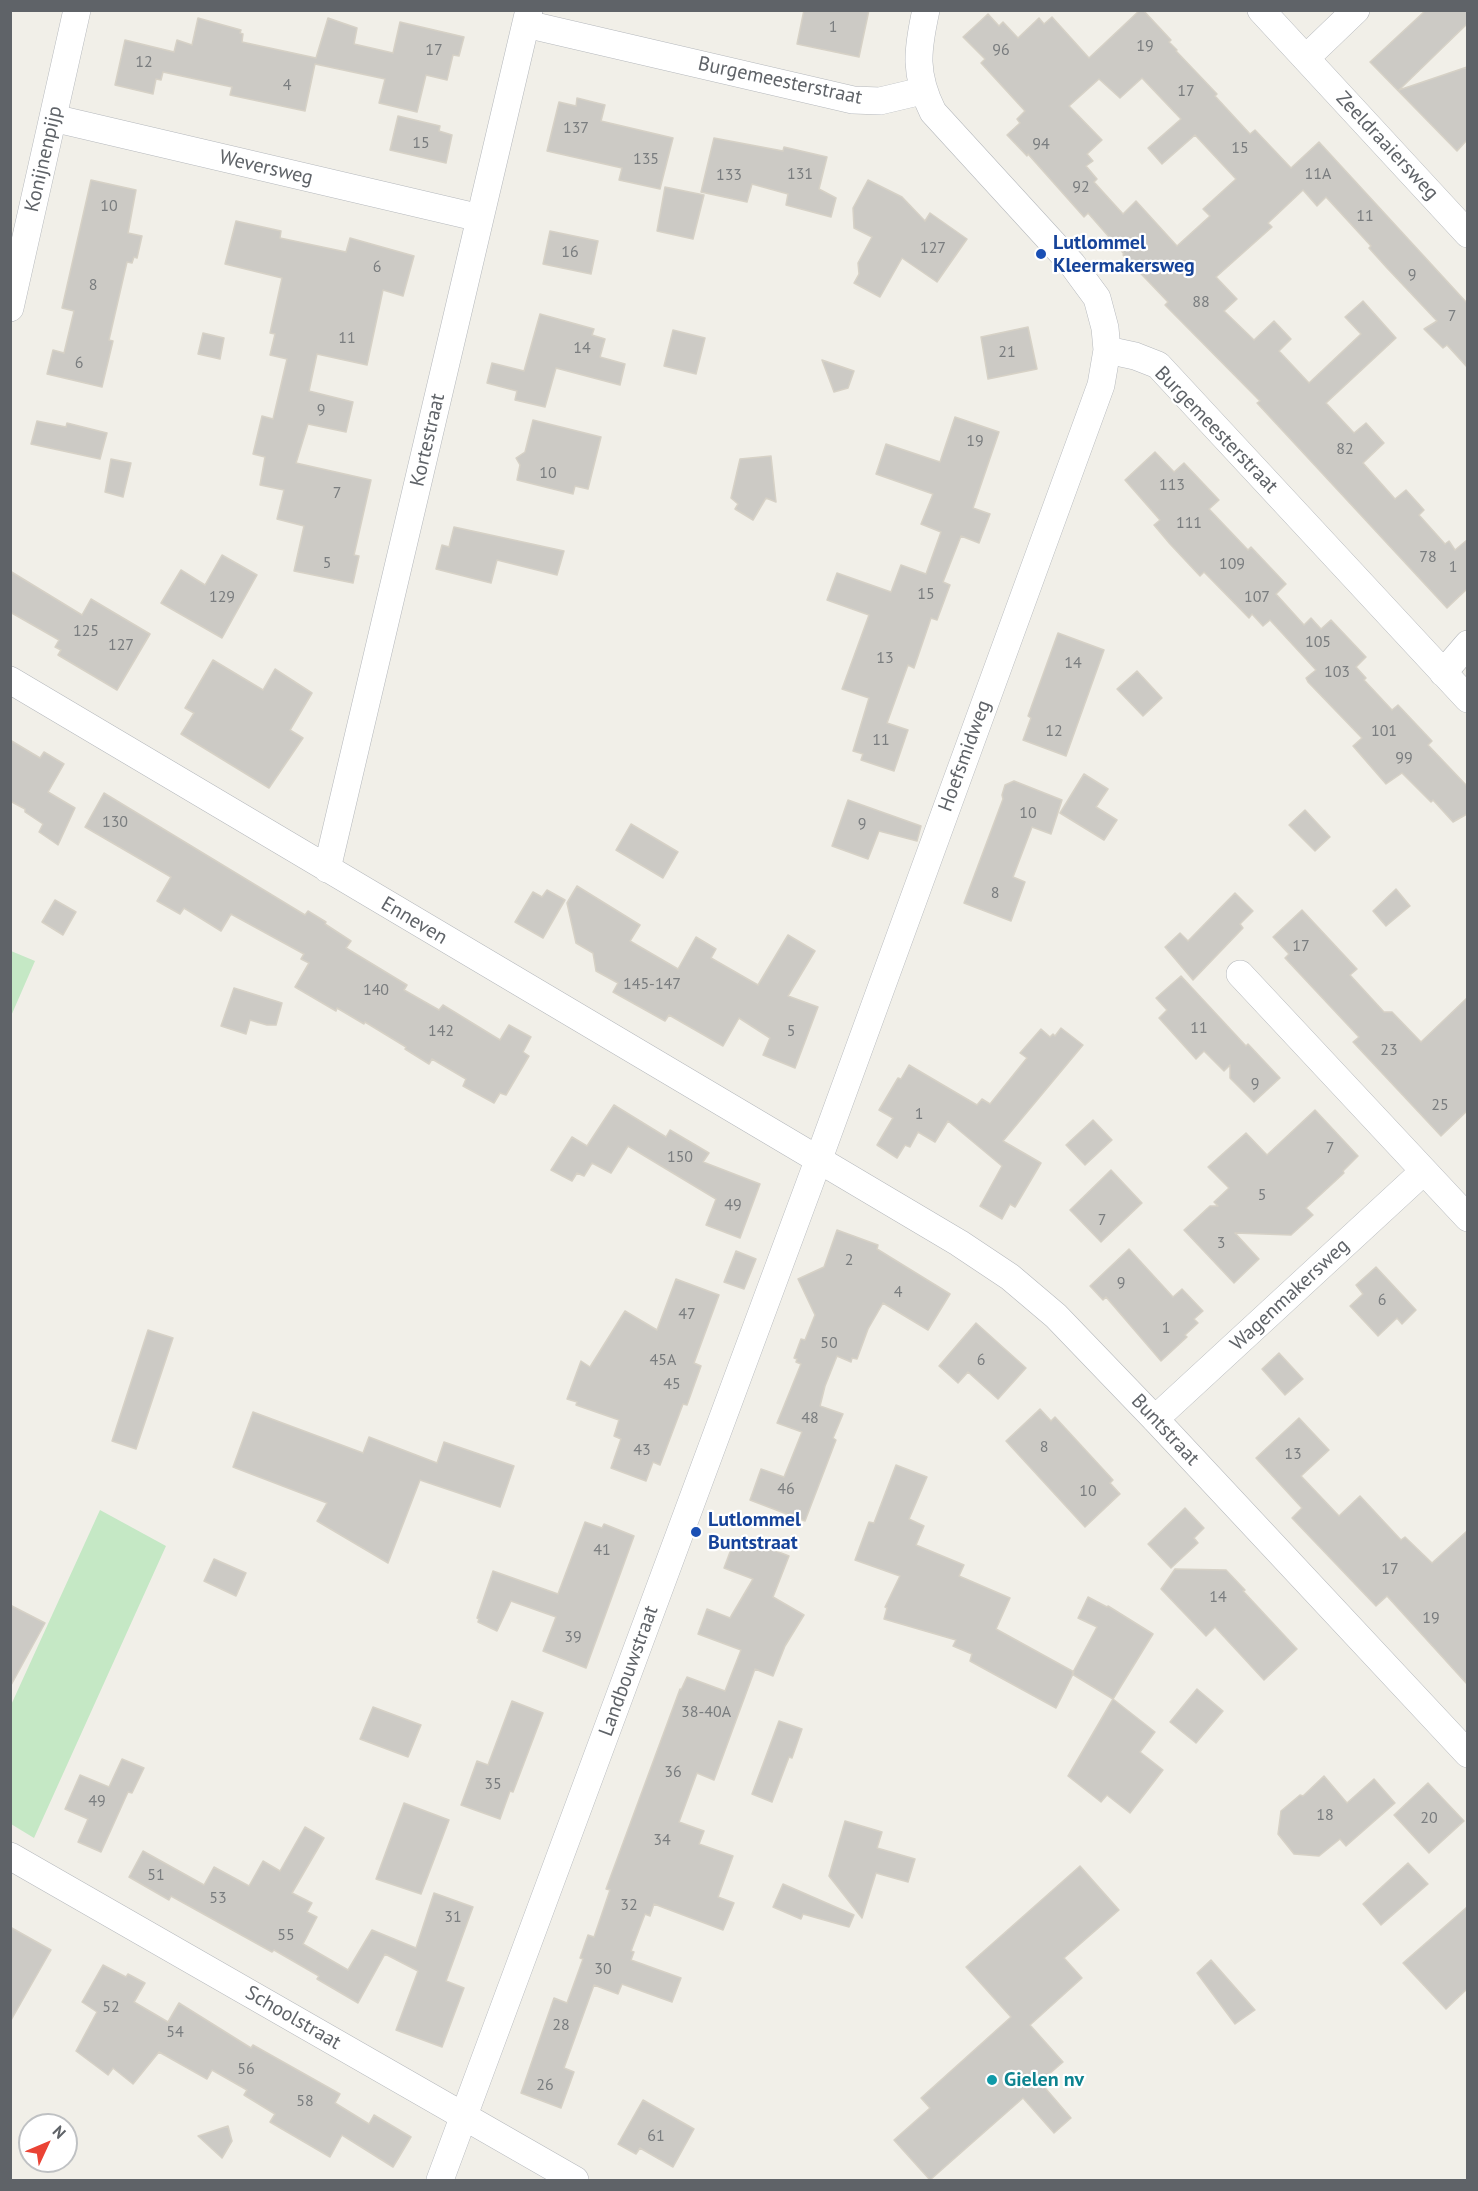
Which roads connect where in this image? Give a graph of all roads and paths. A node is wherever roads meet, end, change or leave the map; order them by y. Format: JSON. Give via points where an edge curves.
{"nodes":[{"id":1,"x":77,"y":10,"type":"edge"},
{"id":2,"x":926,"y":10,"type":"edge"},
{"id":3,"x":1261,"y":10,"type":"edge"},
{"id":4,"x":1356,"y":10,"type":"edge"},
{"id":5,"x":527,"y":17,"type":"edge"},
{"id":6,"x":1306,"y":58,"type":"junction"},
{"id":7,"x":922,"y":91,"type":"junction"},
{"id":8,"x":53,"y":118,"type":"junction"},
{"id":9,"x":480,"y":218,"type":"junction"},
{"id":10,"x":1467,"y":234,"type":"edge"},
{"id":11,"x":10,"y":308,"type":"edge"},
{"id":12,"x":1107,"y":351,"type":"junction"},
{"id":13,"x":1467,"y":644,"type":"edge"},
{"id":14,"x":1443,"y":673,"type":"junction"},
{"id":15,"x":10,"y":680,"type":"edge"},
{"id":16,"x":1467,"y":699,"type":"edge"},
{"id":17,"x":327,"y":869,"type":"junction"},
{"id":18,"x":1240,"y":974,"type":"dead end"},
{"id":19,"x":818,"y":1161,"type":"junction"},
{"id":20,"x":1424,"y":1171,"type":"junction"},
{"id":21,"x":1467,"y":1218,"type":"edge"},
{"id":22,"x":1155,"y":1419,"type":"junction"},
{"id":23,"x":1467,"y":1754,"type":"edge"},
{"id":24,"x":10,"y":1856,"type":"edge"},
{"id":25,"x":464,"y":2116,"type":"junction"},
{"id":26,"x":440,"y":2181,"type":"edge"},
{"id":27,"x":575,"y":2181,"type":"edge"}],
"edges":[{"from":1,"to":8,"type":"street","name":"Konijnenpijp"},
{"from":2,"to":7,"type":"street","via":[[918,54]]},
{"from":3,"to":6,"type":"street","name":"Zeeldraaiersweg"},
{"from":4,"to":6,"type":"street"},
{"from":5,"to":7,"type":"street","name":"Burgemeesterstraat","via":[[853,100],[880,101]]},
{"from":5,"to":9,"type":"street","name":"Kortestraat"},
{"from":6,"to":10,"type":"street","name":"Zeeldraaiersweg"},
{"from":7,"to":12,"type":"street","via":[[933,112],[1072,264],[1097,298]]},
{"from":8,"to":9,"type":"street","name":"Weversweg"},
{"from":8,"to":11,"type":"street","name":"Konijnenpijp"},
{"from":9,"to":17,"type":"street","name":"Kortestraat"},
{"from":12,"to":14,"type":"street","name":"Burgemeesterstraat","via":[[1158,366]]},
{"from":12,"to":19,"type":"street","name":"Hoefsmidweg","via":[[1101,385]]},
{"from":13,"to":14,"type":"street"},
{"from":14,"to":16,"type":"street","name":"Burgemeesterstraat"},
{"from":15,"to":17,"type":"street","name":"Enneven"},
{"from":17,"to":19,"type":"street","name":"Enneven"},
{"from":18,"to":20,"type":"street"},
{"from":19,"to":22,"type":"street","name":"Buntstraat","via":[[1010,1277],[1056,1316]]},
{"from":19,"to":25,"type":"street","name":"Landbouwstraat"},
{"from":20,"to":21,"type":"street"},
{"from":20,"to":22,"type":"street","name":"Wagenmakersweg"},
{"from":22,"to":23,"type":"street","name":"Buntstraat"},
{"from":24,"to":25,"type":"street","name":"Schoolstraat"},
{"from":25,"to":26,"type":"street","name":"Landbouwstraat"},
{"from":25,"to":27,"type":"street","name":"Schoolstraat"}]}
